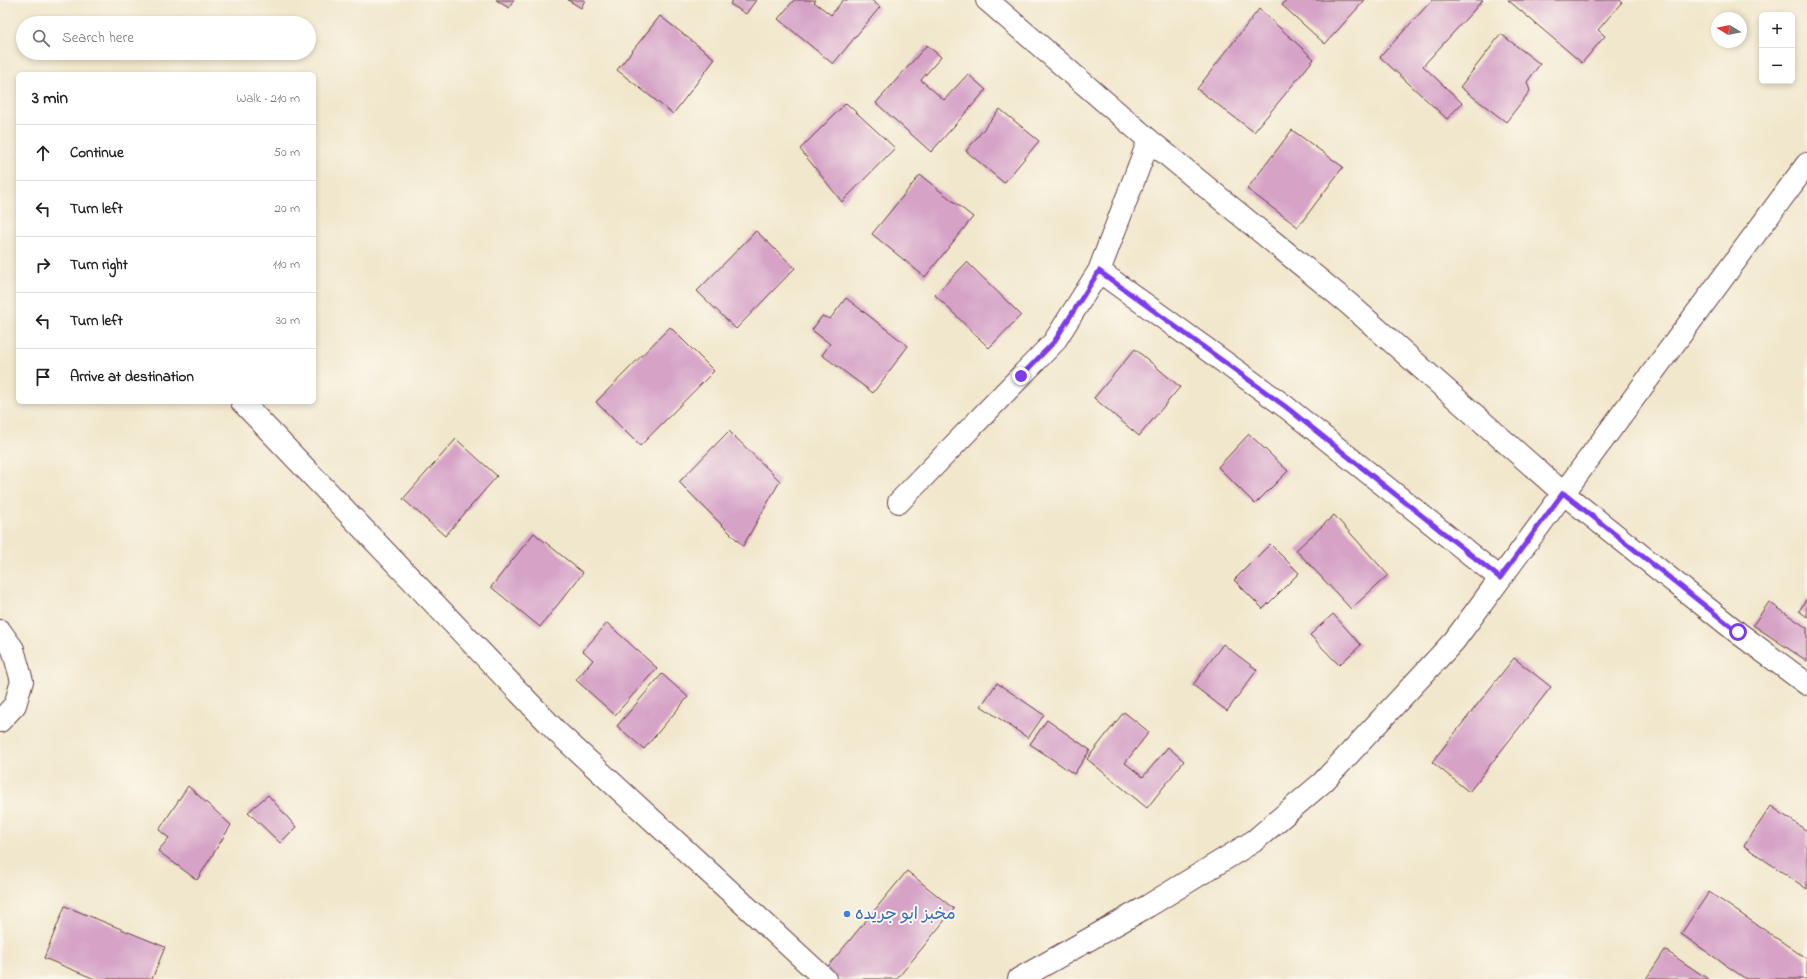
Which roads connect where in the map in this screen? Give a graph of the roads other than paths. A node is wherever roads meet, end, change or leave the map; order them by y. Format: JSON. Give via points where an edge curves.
{"nodes":[{"id":1,"x":987,"y":0,"type":"edge"},
{"id":2,"x":1149,"y":140,"type":"junction"},
{"id":3,"x":1807,"y":164,"type":"edge"},
{"id":4,"x":1099,"y":271,"type":"junction"},
{"id":5,"x":244,"y":404,"type":"edge"},
{"id":6,"x":1563,"y":493,"type":"junction"},
{"id":7,"x":899,"y":502,"type":"dead end"},
{"id":8,"x":1500,"y":578,"type":"junction"},
{"id":9,"x":0,"y":631,"type":"edge"},
{"id":10,"x":1807,"y":684,"type":"edge"},
{"id":11,"x":0,"y":721,"type":"edge"},
{"id":12,"x":825,"y":979,"type":"edge"},
{"id":13,"x":1019,"y":979,"type":"edge"}],
"edges":[{"from":1,"to":2,"type":"street"},
{"from":2,"to":4,"type":"street"},
{"from":2,"to":6,"type":"street","via":[[1349,304]]},
{"from":3,"to":6,"type":"street"},
{"from":4,"to":7,"type":"street","via":[[1054,342]]},
{"from":4,"to":8,"type":"street","via":[[1286,407]]},
{"from":5,"to":12,"type":"street","via":[[558,733]]},
{"from":6,"to":8,"type":"street"},
{"from":6,"to":10,"type":"street"},
{"from":8,"to":13,"type":"street","via":[[1454,641],[1324,782],[1254,841],[1148,906]]},
{"from":9,"to":11,"type":"street","via":[[13,649],[22,681],[15,705]]}]}
